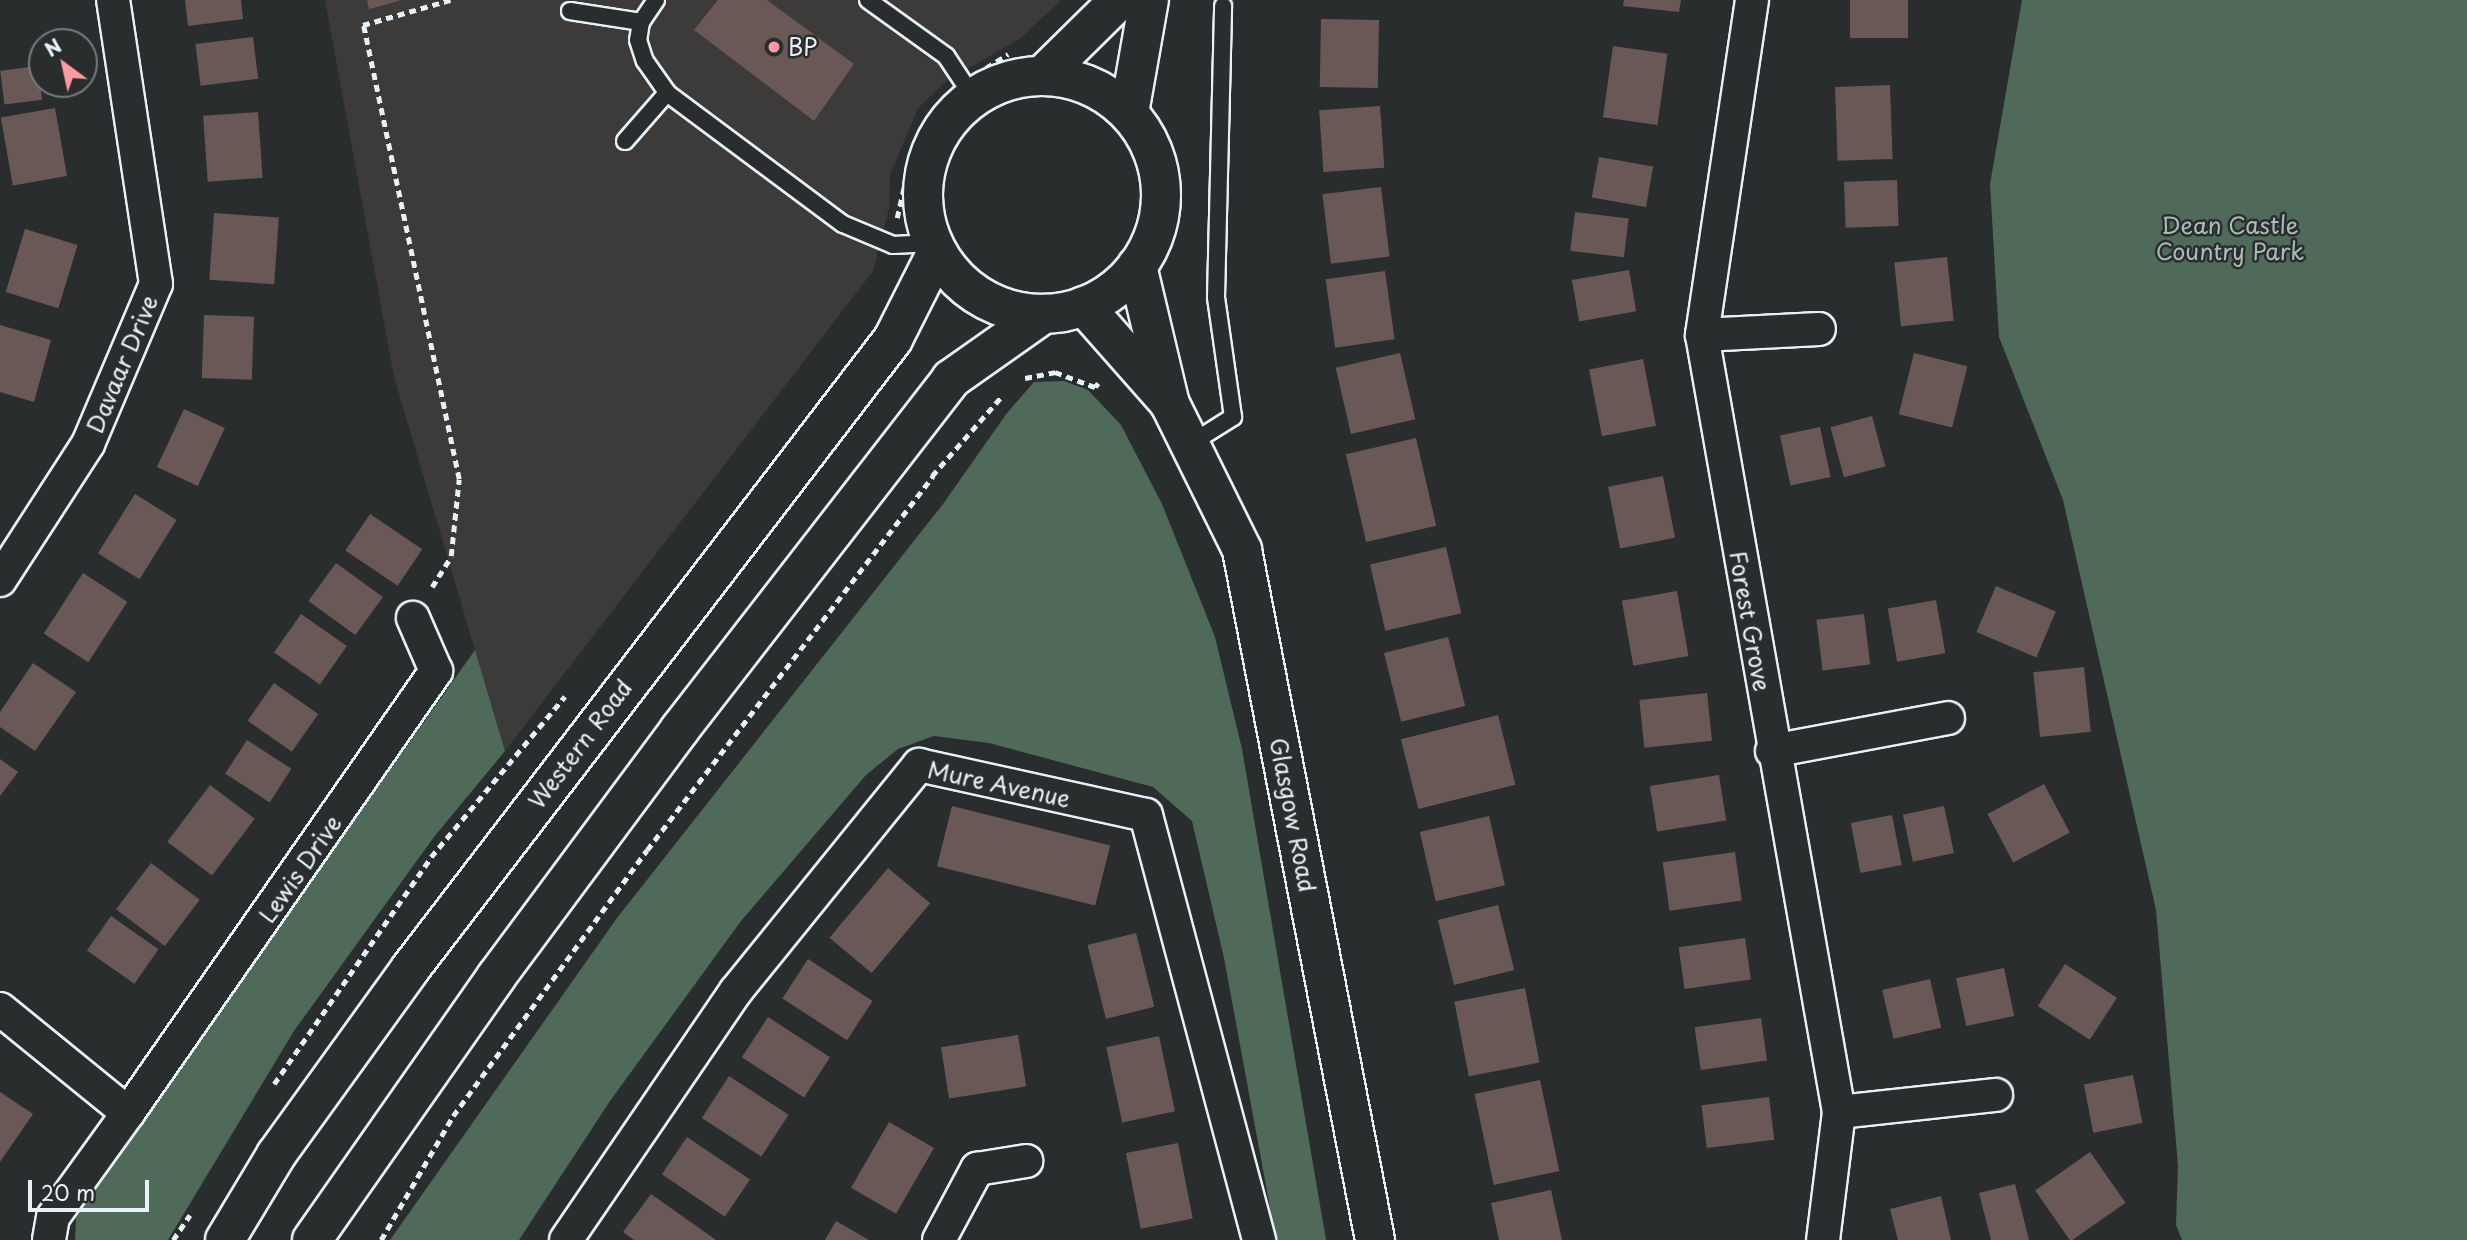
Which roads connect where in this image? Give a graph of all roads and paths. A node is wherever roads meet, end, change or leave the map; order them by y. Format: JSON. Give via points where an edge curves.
{"nodes":[{"id":1,"x":113,"y":0,"type":"edge"},
{"id":2,"x":450,"y":0,"type":"edge"},
{"id":3,"x":656,"y":0,"type":"edge"},
{"id":4,"x":868,"y":0,"type":"edge"},
{"id":5,"x":1119,"y":0,"type":"edge"},
{"id":6,"x":1149,"y":0,"type":"edge"},
{"id":7,"x":1752,"y":0,"type":"edge"},
{"id":8,"x":1223,"y":6,"type":"dead end"},
{"id":9,"x":570,"y":11,"type":"dead end"},
{"id":10,"x":641,"y":22,"type":"junction"},
{"id":11,"x":1030,"y":61,"type":"junction"},
{"id":12,"x":970,"y":89,"type":"junction"},
{"id":13,"x":667,"y":93,"type":"junction"},
{"id":14,"x":1129,"y":113,"type":"junction"},
{"id":15,"x":625,"y":141,"type":"dead end"},
{"id":16,"x":893,"y":245,"type":"junction"},
{"id":17,"x":935,"y":247,"type":"junction"},
{"id":18,"x":1138,"y":266,"type":"junction"},
{"id":19,"x":1084,"y":306,"type":"junction"},
{"id":20,"x":1043,"y":314,"type":"junction"},
{"id":21,"x":1819,"y":329,"type":"dead end"},
{"id":22,"x":1702,"y":335,"type":"junction"},
{"id":23,"x":1119,"y":346,"type":"junction"},
{"id":24,"x":1021,"y":378,"type":"dead end"},
{"id":25,"x":1011,"y":387,"type":"dead end"},
{"id":26,"x":1170,"y":404,"type":"junction"},
{"id":27,"x":1190,"y":444,"type":"junction"},
{"id":28,"x":933,"y":476,"type":"junction"},
{"id":29,"x":874,"y":478,"type":"junction"},
{"id":30,"x":0,"y":580,"type":"edge"},
{"id":31,"x":413,"y":618,"type":"joint"},
{"id":32,"x":1948,"y":718,"type":"dead end"},
{"id":33,"x":1772,"y":751,"type":"junction"},
{"id":34,"x":0,"y":1009,"type":"edge"},
{"id":35,"x":1996,"y":1095,"type":"dead end"},
{"id":36,"x":1839,"y":1112,"type":"junction"},
{"id":37,"x":128,"y":1113,"type":"junction"},
{"id":38,"x":1026,"y":1161,"type":"dead end"},
{"id":39,"x":49,"y":1240,"type":"edge"},
{"id":40,"x":225,"y":1240,"type":"edge"},
{"id":41,"x":312,"y":1240,"type":"edge"},
{"id":42,"x":380,"y":1240,"type":"edge"},
{"id":43,"x":566,"y":1240,"type":"edge"},
{"id":44,"x":939,"y":1240,"type":"edge"},
{"id":45,"x":1259,"y":1240,"type":"edge"},
{"id":46,"x":1375,"y":1240,"type":"edge"},
{"id":47,"x":1823,"y":1240,"type":"edge"}],
"edges":[{"from":1,"to":30,"type":"street","name":"Davaar Drive","via":[[156,284],[88,444]]},
{"from":2,"to":31,"type":"path","via":[[363,25],[459,479],[452,556]]},
{"from":3,"to":10,"type":"lane"},
{"from":4,"to":12,"type":"lane","via":[[946,56]]},
{"from":5,"to":11,"type":"main road"},
{"from":6,"to":14,"type":"main road"},
{"from":7,"to":22,"type":"street","name":"Forest Grove"},
{"from":8,"to":27,"type":"lane","via":[[1216,297],[1233,417]]},
{"from":9,"to":10,"type":"lane"},
{"from":10,"to":13,"type":"lane","via":[[638,40],[645,61]]},
{"from":11,"to":12,"type":"path"},
{"from":11,"to":12,"type":"main road","via":[[1006,81]]},
{"from":11,"to":14,"type":"main road","via":[[1104,93]]},
{"from":12,"to":16,"type":"path","via":[[941,104],[913,147]]},
{"from":12,"to":17,"type":"main road","via":[[927,163],[923,203]]},
{"from":13,"to":15,"type":"lane"},
{"from":13,"to":16,"type":"lane","via":[[843,224]]},
{"from":14,"to":18,"type":"main road","via":[[1149,141],[1159,172],[1161,205],[1154,237]]},
{"from":16,"to":17,"type":"lane"},
{"from":17,"to":20,"type":"main road","via":[[951,273],[981,297],[1017,312]]},
{"from":17,"to":40,"type":"main road","name":"Western Road","via":[[893,339],[410,969],[276,1155]]},
{"from":18,"to":19,"type":"main road","via":[[1114,290]]},
{"from":18,"to":26,"type":"main road","name":"Glasgow Road"},
{"from":19,"to":20,"type":"main road"},
{"from":19,"to":23,"type":"main road","name":"Glasgow Road"},
{"from":20,"to":29,"type":"main road","via":[[951,379]]},
{"from":21,"to":22,"type":"street"},
{"from":22,"to":33,"type":"street","name":"Forest Grove"},
{"from":23,"to":24,"type":"path","via":[[1095,387],[1055,372]]},
{"from":23,"to":26,"type":"main road","name":"Glasgow Road"},
{"from":25,"to":28,"type":"path"},
{"from":26,"to":27,"type":"main road","name":"Glasgow Road"},
{"from":27,"to":46,"type":"main road","name":"Glasgow Road","via":[[1241,550]]},
{"from":28,"to":29,"type":"path"},
{"from":28,"to":42,"type":"path","via":[[647,850],[453,1116]]},
{"from":29,"to":41,"type":"main road","via":[[504,966]]},
{"from":31,"to":37,"type":"street","name":"Lewis Drive","via":[[436,671]]},
{"from":32,"to":33,"type":"street"},
{"from":33,"to":36,"type":"street","name":"Forest Grove"},
{"from":34,"to":37,"type":"street"},
{"from":35,"to":36,"type":"street"},
{"from":36,"to":47,"type":"street","name":"Forest Grove"},
{"from":37,"to":39,"type":"street","via":[[53,1217]]},
{"from":38,"to":44,"type":"street","via":[[977,1169]]},
{"from":43,"to":45,"type":"street","name":"Mure Avenue","via":[[736,991],[919,765],[1146,815]]}]}
